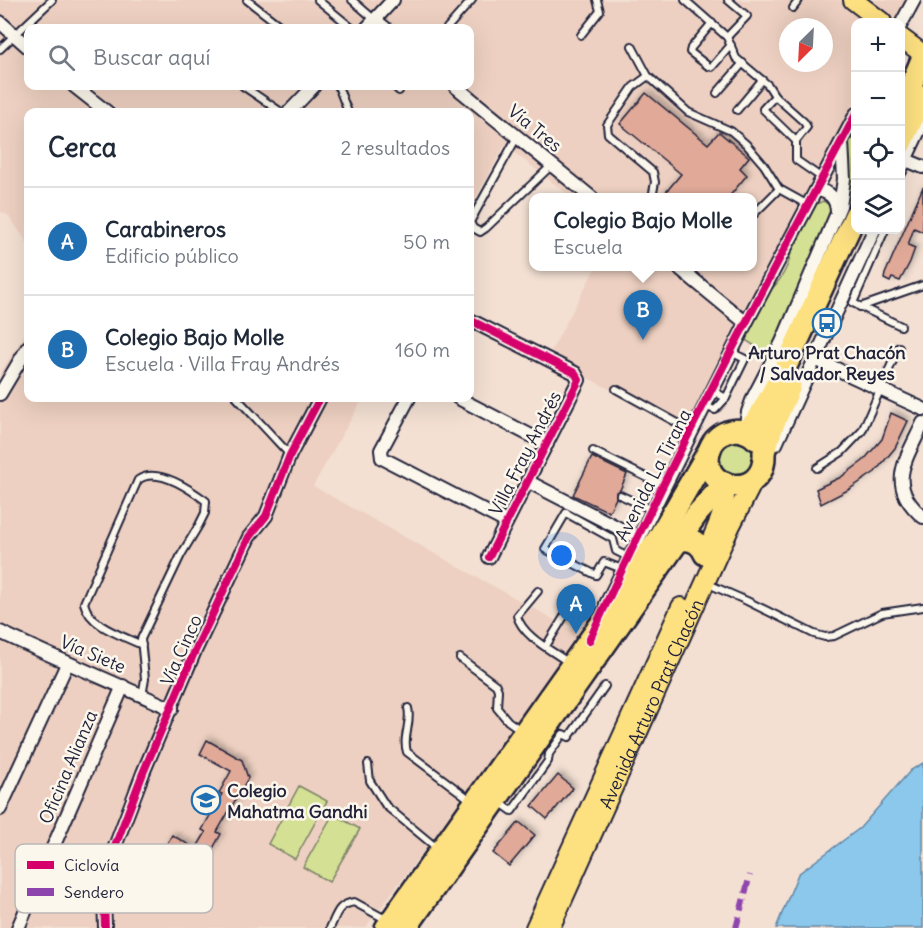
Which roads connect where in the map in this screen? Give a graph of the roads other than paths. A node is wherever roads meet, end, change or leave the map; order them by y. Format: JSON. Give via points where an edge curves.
{"nodes":[{"id":1,"x":52,"y":0,"type":"edge"},
{"id":2,"x":247,"y":0,"type":"edge"},
{"id":3,"x":318,"y":0,"type":"edge"},
{"id":4,"x":352,"y":0,"type":"edge"},
{"id":5,"x":393,"y":0,"type":"edge"},
{"id":6,"x":472,"y":0,"type":"edge"},
{"id":7,"x":597,"y":0,"type":"edge"},
{"id":8,"x":685,"y":0,"type":"edge"},
{"id":9,"x":728,"y":0,"type":"edge"},
{"id":10,"x":799,"y":0,"type":"edge"},
{"id":11,"x":853,"y":0,"type":"edge"},
{"id":12,"x":914,"y":0,"type":"edge"},
{"id":13,"x":793,"y":8,"type":"dead end"},
{"id":14,"x":877,"y":18,"type":"edge"},
{"id":15,"x":904,"y":18,"type":"edge"},
{"id":16,"x":0,"y":22,"type":"edge"},
{"id":17,"x":712,"y":23,"type":"junction"},
{"id":18,"x":27,"y":24,"type":"edge"},
{"id":19,"x":278,"y":24,"type":"edge"},
{"id":20,"x":347,"y":24,"type":"edge"},
{"id":21,"x":371,"y":24,"type":"edge"},
{"id":22,"x":451,"y":24,"type":"edge"},
{"id":23,"x":24,"y":26,"type":"edge"},
{"id":24,"x":15,"y":35,"type":"junction"},
{"id":25,"x":581,"y":35,"type":"dead end"},
{"id":26,"x":728,"y":37,"type":"junction"},
{"id":27,"x":905,"y":41,"type":"edge"},
{"id":28,"x":24,"y":43,"type":"edge"},
{"id":29,"x":731,"y":45,"type":"junction"},
{"id":30,"x":632,"y":46,"type":"dead end"},
{"id":31,"x":0,"y":49,"type":"edge"},
{"id":32,"x":923,"y":56,"type":"edge"},
{"id":33,"x":743,"y":63,"type":"junction"},
{"id":34,"x":648,"y":76,"type":"junction"},
{"id":35,"x":762,"y":80,"type":"junction"},
{"id":36,"x":79,"y":90,"type":"edge"},
{"id":37,"x":249,"y":90,"type":"edge"},
{"id":38,"x":310,"y":90,"type":"edge"},
{"id":39,"x":340,"y":90,"type":"edge"},
{"id":40,"x":460,"y":90,"type":"edge"},
{"id":41,"x":717,"y":93,"type":"dead end"},
{"id":42,"x":775,"y":96,"type":"junction"},
{"id":43,"x":923,"y":96,"type":"edge"},
{"id":44,"x":905,"y":99,"type":"edge"},
{"id":45,"x":102,"y":108,"type":"edge"},
{"id":46,"x":275,"y":108,"type":"edge"},
{"id":47,"x":293,"y":108,"type":"edge"},
{"id":48,"x":346,"y":108,"type":"edge"},
{"id":49,"x":737,"y":110,"type":"dead end"},
{"id":50,"x":851,"y":122,"type":"edge"},
{"id":51,"x":923,"y":122,"type":"edge"},
{"id":52,"x":517,"y":136,"type":"junction"},
{"id":53,"x":842,"y":140,"type":"junction"},
{"id":54,"x":796,"y":141,"type":"junction"},
{"id":55,"x":909,"y":151,"type":"edge"},
{"id":56,"x":553,"y":165,"type":"junction"},
{"id":57,"x":923,"y":167,"type":"edge"},
{"id":58,"x":822,"y":178,"type":"junction"},
{"id":59,"x":779,"y":189,"type":"junction"},
{"id":60,"x":816,"y":190,"type":"junction"},
{"id":61,"x":586,"y":193,"type":"edge"},
{"id":62,"x":653,"y":193,"type":"edge"},
{"id":63,"x":808,"y":205,"type":"junction"},
{"id":64,"x":757,"y":212,"type":"edge"},
{"id":65,"x":846,"y":213,"type":"edge"},
{"id":66,"x":474,"y":215,"type":"edge"},
{"id":67,"x":474,"y":229,"type":"edge"},
{"id":68,"x":860,"y":234,"type":"edge"},
{"id":69,"x":872,"y":234,"type":"edge"},
{"id":70,"x":883,"y":234,"type":"edge"},
{"id":71,"x":682,"y":271,"type":"edge"},
{"id":72,"x":923,"y":285,"type":"edge"},
{"id":73,"x":860,"y":308,"type":"junction"},
{"id":74,"x":474,"y":322,"type":"edge"},
{"id":75,"x":746,"y":323,"type":"junction"},
{"id":76,"x":901,"y":326,"type":"dead end"},
{"id":77,"x":899,"y":347,"type":"dead end"},
{"id":78,"x":731,"y":352,"type":"junction"},
{"id":79,"x":24,"y":354,"type":"edge"},
{"id":80,"x":815,"y":359,"type":"junction"},
{"id":81,"x":722,"y":371,"type":"junction"},
{"id":82,"x":736,"y":378,"type":"junction"},
{"id":83,"x":616,"y":389,"type":"dead end"},
{"id":84,"x":712,"y":390,"type":"junction"},
{"id":85,"x":880,"y":390,"type":"junction"},
{"id":86,"x":0,"y":394,"type":"edge"},
{"id":87,"x":726,"y":398,"type":"junction"},
{"id":88,"x":241,"y":402,"type":"edge"},
{"id":89,"x":318,"y":402,"type":"edge"},
{"id":90,"x":407,"y":402,"type":"edge"},
{"id":91,"x":466,"y":402,"type":"edge"},
{"id":92,"x":704,"y":406,"type":"junction"},
{"id":93,"x":923,"y":409,"type":"edge"},
{"id":94,"x":923,"y":423,"type":"edge"},
{"id":95,"x":692,"y":430,"type":"junction"},
{"id":96,"x":745,"y":432,"type":"junction"},
{"id":97,"x":547,"y":444,"type":"junction"},
{"id":98,"x":710,"y":449,"type":"junction"},
{"id":99,"x":593,"y":450,"type":"dead end"},
{"id":100,"x":764,"y":454,"type":"junction"},
{"id":101,"x":290,"y":455,"type":"junction"},
{"id":102,"x":818,"y":468,"type":"dead end"},
{"id":103,"x":754,"y":480,"type":"junction"},
{"id":104,"x":527,"y":481,"type":"junction"},
{"id":105,"x":724,"y":483,"type":"junction"},
{"id":106,"x":664,"y":486,"type":"junction"},
{"id":107,"x":620,"y":495,"type":"dead end"},
{"id":108,"x":652,"y":510,"type":"junction"},
{"id":109,"x":923,"y":517,"type":"edge"},
{"id":110,"x":506,"y":522,"type":"junction"},
{"id":111,"x":638,"y":538,"type":"junction"},
{"id":112,"x":678,"y":541,"type":"junction"},
{"id":113,"x":705,"y":554,"type":"junction"},
{"id":114,"x":489,"y":556,"type":"dead end"},
{"id":115,"x":628,"y":557,"type":"junction"},
{"id":116,"x":622,"y":569,"type":"junction"},
{"id":117,"x":705,"y":583,"type":"junction"},
{"id":118,"x":538,"y":591,"type":"dead end"},
{"id":119,"x":923,"y":607,"type":"edge"},
{"id":120,"x":565,"y":615,"type":"dead end"},
{"id":121,"x":0,"y":632,"type":"edge"},
{"id":122,"x":589,"y":641,"type":"junction"},
{"id":123,"x":142,"y":645,"type":"junction"},
{"id":124,"x":546,"y":646,"type":"junction"},
{"id":125,"x":460,"y":658,"type":"dead end"},
{"id":126,"x":67,"y":664,"type":"junction"},
{"id":127,"x":572,"y":665,"type":"junction"},
{"id":128,"x":123,"y":686,"type":"junction"},
{"id":129,"x":605,"y":686,"type":"dead end"},
{"id":130,"x":142,"y":696,"type":"junction"},
{"id":131,"x":408,"y":708,"type":"dead end"},
{"id":132,"x":172,"y":709,"type":"junction"},
{"id":133,"x":525,"y":732,"type":"junction"},
{"id":134,"x":368,"y":764,"type":"dead end"},
{"id":135,"x":497,"y":800,"type":"junction"},
{"id":136,"x":475,"y":804,"type":"junction"},
{"id":137,"x":0,"y":809,"type":"edge"},
{"id":138,"x":54,"y":844,"type":"edge"},
{"id":139,"x":116,"y":844,"type":"edge"},
{"id":140,"x":441,"y":852,"type":"junction"},
{"id":141,"x":569,"y":905,"type":"dead end"},
{"id":142,"x":25,"y":913,"type":"edge"},
{"id":143,"x":105,"y":913,"type":"edge"},
{"id":144,"x":394,"y":926,"type":"edge"},
{"id":145,"x":546,"y":926,"type":"edge"},
{"id":146,"x":18,"y":928,"type":"edge"},
{"id":147,"x":105,"y":928,"type":"edge"},
{"id":148,"x":330,"y":928,"type":"edge"}],
"edges":[{"from":1,"to":18,"type":"lane"},
{"from":2,"to":19,"type":"lane"},
{"from":3,"to":20,"type":"lane"},
{"from":4,"to":21,"type":"lane"},
{"from":5,"to":21,"type":"street"},
{"from":6,"to":22,"type":"lane"},
{"from":7,"to":25,"type":"lane","via":[[600,11]]},
{"from":8,"to":17,"type":"lane"},
{"from":9,"to":26,"type":"lane","via":[[747,16]]},
{"from":10,"to":13,"type":"lane"},
{"from":11,"to":14,"type":"main road"},
{"from":12,"to":15,"type":"street"},
{"from":16,"to":24,"type":"street"},
{"from":17,"to":26,"type":"lane"},
{"from":17,"to":29,"type":"lane","via":[[690,52],[712,67]]},
{"from":23,"to":24,"type":"lane"},
{"from":24,"to":28,"type":"street"},
{"from":24,"to":31,"type":"lane"},
{"from":26,"to":29,"type":"lane"},
{"from":27,"to":32,"type":"main road"},
{"from":29,"to":33,"type":"lane","via":[[736,58]]},
{"from":30,"to":34,"type":"lane"},
{"from":32,"to":44,"type":"highway"},
{"from":33,"to":35,"type":"lane"},
{"from":33,"to":41,"type":"lane"},
{"from":34,"to":59,"type":"lane","via":[[688,112],[731,131],[764,165]]},
{"from":34,"to":62,"type":"lane","via":[[633,87],[606,129],[653,172]]},
{"from":35,"to":42,"type":"lane"},
{"from":35,"to":49,"type":"lane"},
{"from":36,"to":45,"type":"street"},
{"from":37,"to":46,"type":"lane"},
{"from":38,"to":47,"type":"street"},
{"from":39,"to":48,"type":"lane"},
{"from":40,"to":52,"type":"street","name":"Vía Tres"},
{"from":42,"to":54,"type":"lane","via":[[807,127]]},
{"from":42,"to":54,"type":"lane","via":[[763,109]]},
{"from":43,"to":55,"type":"highway"},
{"from":50,"to":53,"type":"street"},
{"from":51,"to":55,"type":"street"},
{"from":52,"to":56,"type":"street","name":"Vía Tres"},
{"from":52,"to":66,"type":"lane"},
{"from":53,"to":58,"type":"street"},
{"from":53,"to":65,"type":"street"},
{"from":54,"to":58,"type":"lane","via":[[796,160]]},
{"from":55,"to":57,"type":"street"},
{"from":56,"to":61,"type":"street","name":"Vía Tres"},
{"from":56,"to":67,"type":"lane","via":[[486,228],[480,232]]},
{"from":58,"to":60,"type":"street"},
{"from":59,"to":63,"type":"lane"},
{"from":59,"to":64,"type":"lane"},
{"from":60,"to":63,"type":"street"},
{"from":60,"to":65,"type":"street","via":[[833,198]]},
{"from":63,"to":75,"type":"street"},
{"from":65,"to":96,"type":"highway","via":[[782,375],[761,414]]},
{"from":68,"to":100,"type":"highway","name":"Avenida Arturo Prat Chacón","via":[[773,425]]},
{"from":69,"to":80,"type":"street","name":"Avenida Arturo Prat Chacón"},
{"from":70,"to":73,"type":"lane","via":[[853,300]]},
{"from":71,"to":75,"type":"street"},
{"from":72,"to":73,"type":"lane"},
{"from":73,"to":76,"type":"lane"},
{"from":74,"to":97,"type":"street","name":"Villa Fray Andrés","via":[[577,375],[578,384]]},
{"from":75,"to":78,"type":"street","name":"Avenida La Tirana"},
{"from":77,"to":85,"type":"lane"},
{"from":78,"to":81,"type":"street","name":"Avenida La Tirana"},
{"from":78,"to":82,"type":"lane","via":[[745,359]]},
{"from":79,"to":86,"type":"street"},
{"from":80,"to":85,"type":"street"},
{"from":80,"to":100,"type":"street","name":"Avenida Arturo Prat Chacón","via":[[777,441]]},
{"from":81,"to":82,"type":"lane"},
{"from":81,"to":84,"type":"street","name":"Avenida La Tirana"},
{"from":82,"to":87,"type":"lane"},
{"from":83,"to":95,"type":"lane"},
{"from":84,"to":87,"type":"lane"},
{"from":84,"to":92,"type":"street","name":"Avenida La Tirana"},
{"from":85,"to":93,"type":"street"},
{"from":85,"to":102,"type":"lane","via":[[862,431],[842,452]]},
{"from":87,"to":92,"type":"lane","via":[[715,410]]},
{"from":88,"to":101,"type":"lane"},
{"from":89,"to":101,"type":"street","name":"Vía Cinco"},
{"from":90,"to":110,"type":"street","name":"Villa Fray Andrés","via":[[381,450],[382,458]]},
{"from":91,"to":97,"type":"street","name":"Villa Fray Andrés"},
{"from":92,"to":95,"type":"street","name":"Avenida La Tirana"},
{"from":94,"to":109,"type":"street","via":[[900,481],[909,505]]},
{"from":95,"to":106,"type":"street","name":"Avenida La Tirana"},
{"from":96,"to":98,"type":"highway","via":[[722,434]]},
{"from":96,"to":100,"type":"highway","via":[[757,440]]},
{"from":97,"to":104,"type":"street","name":"Villa Fray Andrés"},
{"from":98,"to":105,"type":"highway","via":[[710,467]]},
{"from":98,"to":122,"type":"highway","name":"Avenida La Tirana","via":[[641,566]]},
{"from":99,"to":106,"type":"lane"},
{"from":100,"to":103,"type":"highway","name":"Avenida Arturo Prat Chacón","via":[[762,471]]},
{"from":101,"to":132,"type":"street","name":"Vía Cinco","via":[[275,497],[249,537]]},
{"from":103,"to":105,"type":"highway","via":[[740,486]]},
{"from":103,"to":117,"type":"main road","name":"Avenida Arturo Prat Chacón"},
{"from":104,"to":110,"type":"street","name":"Villa Fray Andrés"},
{"from":104,"to":111,"type":"street","name":"Villa Fray Andrés"},
{"from":105,"to":112,"type":"highway"},
{"from":105,"to":113,"type":"main road","name":"Avenida Arturo Prat Chacón","via":[[723,511]]},
{"from":106,"to":108,"type":"street","name":"Avenida La Tirana"},
{"from":107,"to":108,"type":"lane"},
{"from":108,"to":111,"type":"street","name":"Avenida La Tirana"},
{"from":110,"to":114,"type":"street","name":"Villa Fray Andrés"},
{"from":111,"to":115,"type":"street","name":"Avenida La Tirana"},
{"from":112,"to":113,"type":"highway","via":[[695,541]]},
{"from":112,"to":135,"type":"highway"},
{"from":113,"to":145,"type":"main road","name":"Avenida Arturo Prat Chacón"},
{"from":115,"to":116,"type":"street","name":"Avenida La Tirana"},
{"from":115,"to":116,"type":"lane","via":[[616,550],[613,539],[566,513],[545,549],[596,575],[604,562]]},
{"from":116,"to":122,"type":"street","name":"Avenida La Tirana"},
{"from":117,"to":119,"type":"lane","via":[[825,637],[882,613]]},
{"from":117,"to":145,"type":"main road","name":"Avenida Arturo Prat Chacón","via":[[598,830]]},
{"from":118,"to":124,"type":"lane","via":[[517,616],[532,636]]},
{"from":120,"to":124,"type":"lane"},
{"from":121,"to":126,"type":"street","name":"Vía Siete"},
{"from":122,"to":127,"type":"highway","name":"Avenida La Tirana"},
{"from":123,"to":123,"type":"lane","via":[[141,639],[181,555],[205,513],[206,501],[187,487],[154,474],[138,480],[84,603],[86,613],[94,621]]},
{"from":123,"to":130,"type":"lane"},
{"from":124,"to":127,"type":"lane"},
{"from":125,"to":133,"type":"lane","via":[[496,685],[497,708],[507,721]]},
{"from":126,"to":128,"type":"street","name":"Vía Siete"},
{"from":126,"to":137,"type":"street"},
{"from":127,"to":133,"type":"highway","name":"Avenida La Tirana"},
{"from":128,"to":130,"type":"street","name":"Vía Siete"},
{"from":128,"to":138,"type":"street","name":"Oficina Alianza"},
{"from":129,"to":135,"type":"lane","via":[[569,737],[563,734],[512,811]]},
{"from":130,"to":132,"type":"street","name":"Vía Siete"},
{"from":131,"to":136,"type":"lane","via":[[407,753]]},
{"from":132,"to":139,"type":"street","name":"Vía Cinco"},
{"from":133,"to":136,"type":"highway","name":"Avenida La Tirana"},
{"from":134,"to":140,"type":"lane","via":[[370,781],[386,806]]},
{"from":135,"to":144,"type":"highway"},
{"from":136,"to":140,"type":"highway","name":"Avenida La Tirana"},
{"from":140,"to":144,"type":"highway","name":"Avenida La Tirana"},
{"from":141,"to":145,"type":"lane"},
{"from":142,"to":146,"type":"street","name":"Oficina Alianza"},
{"from":143,"to":147,"type":"street","name":"Vía Cinco"},
{"from":144,"to":148,"type":"lane","via":[[354,902],[339,909]]}]}
